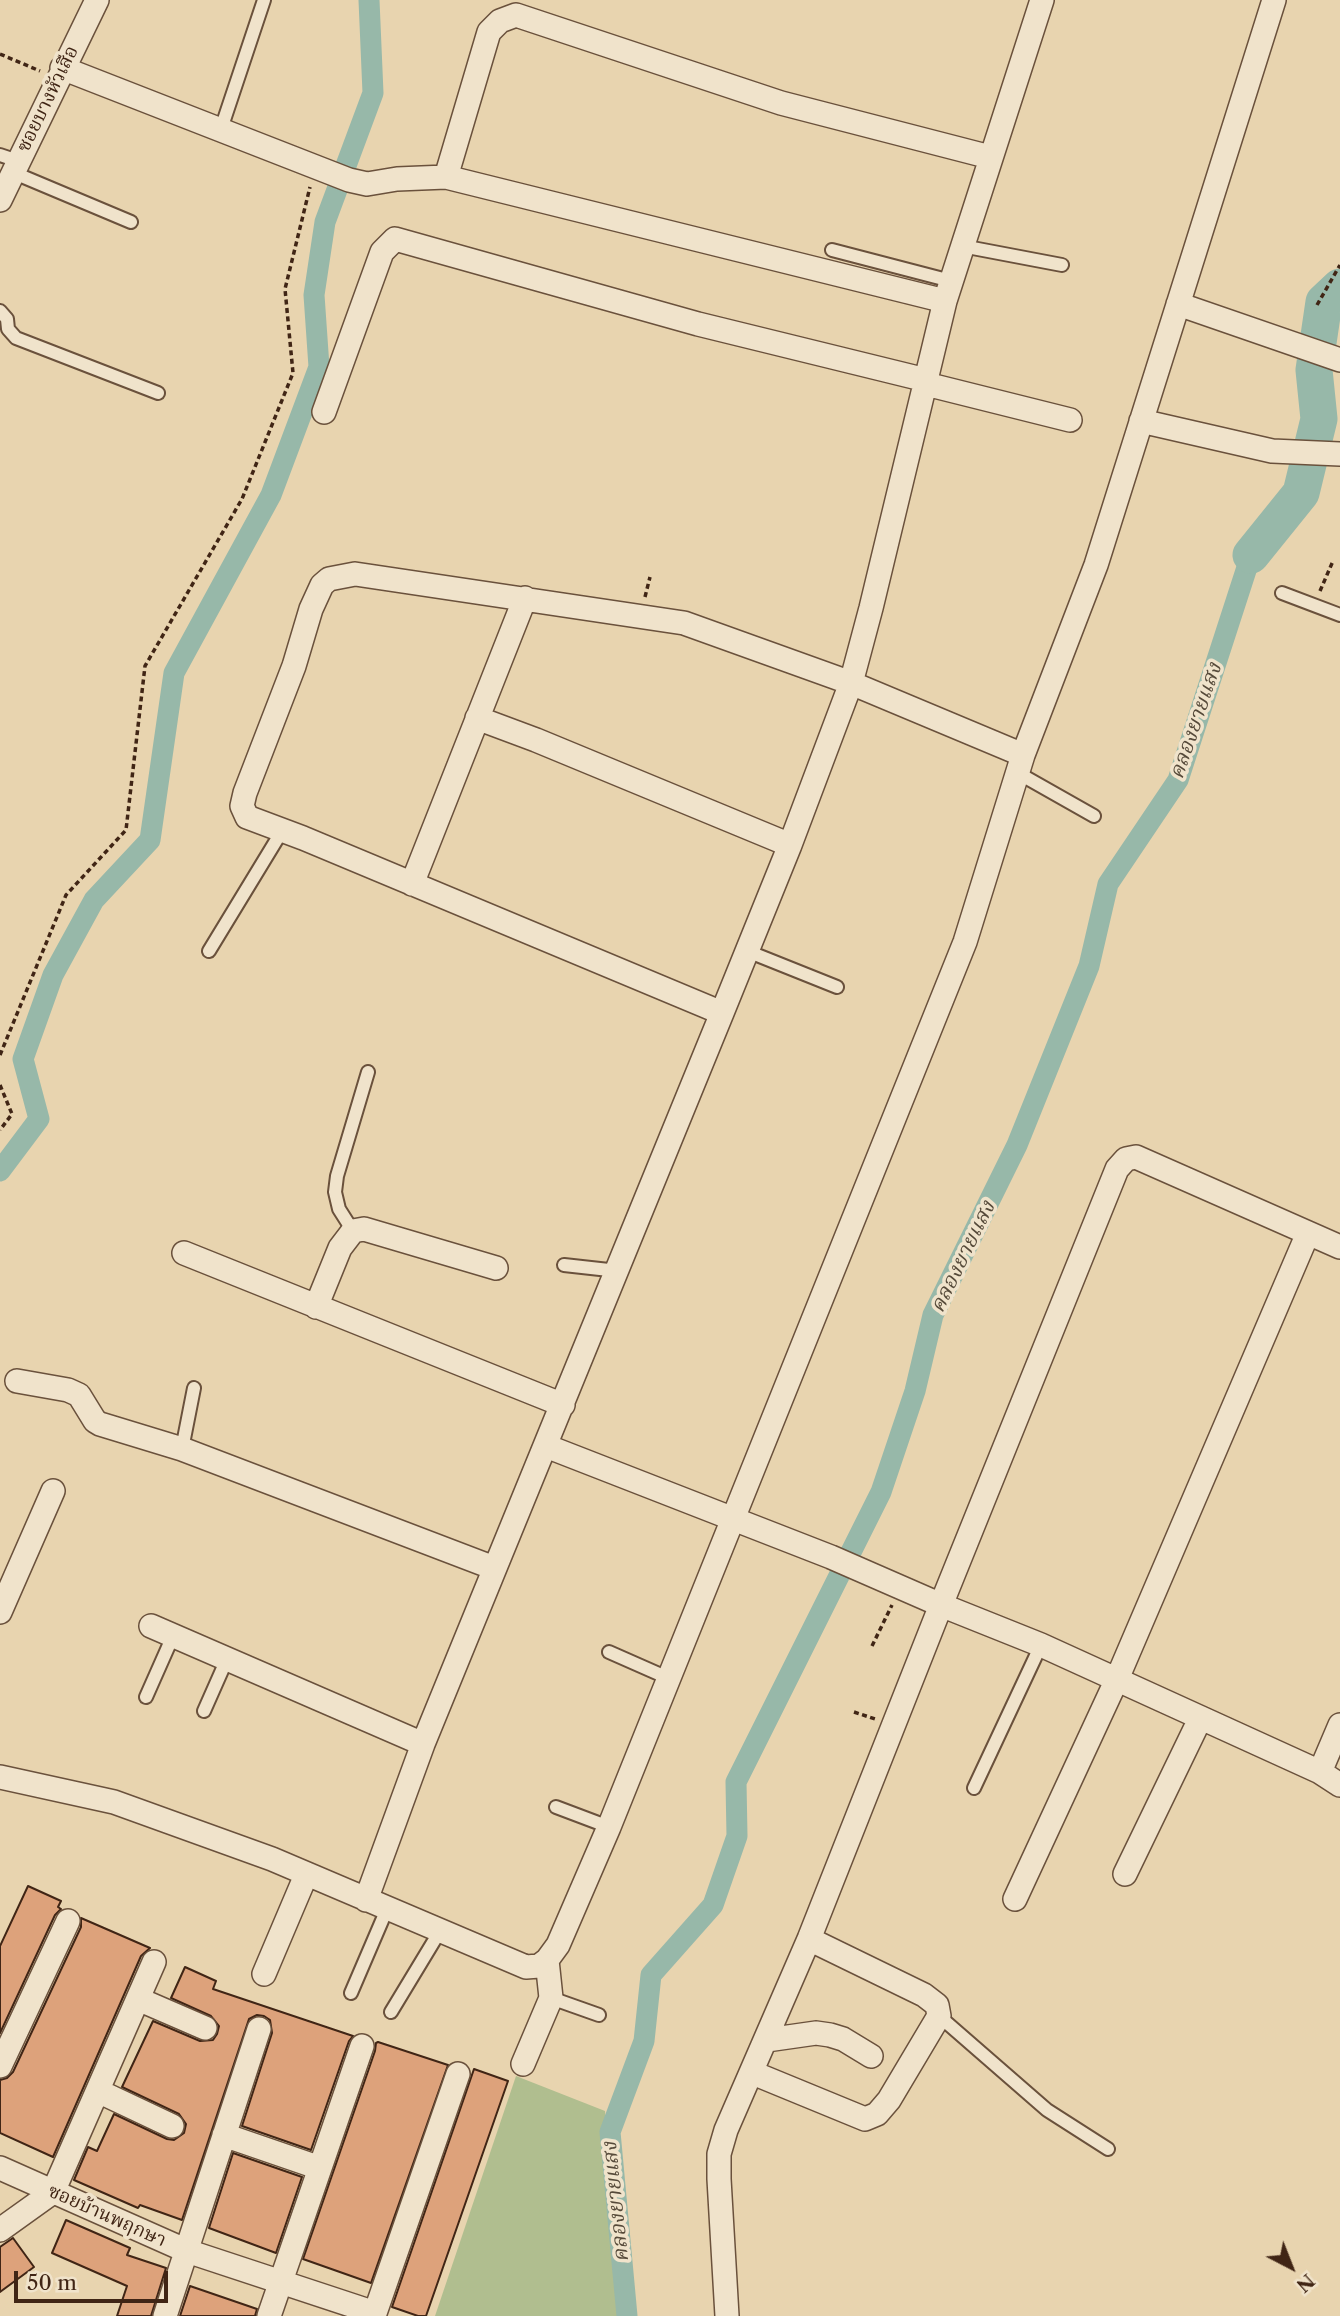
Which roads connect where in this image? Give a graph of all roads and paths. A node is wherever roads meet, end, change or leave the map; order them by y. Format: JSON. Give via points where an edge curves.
{"nodes":[{"id":1,"x":264,"y":0,"type":"edge"},
{"id":2,"x":1042,"y":0,"type":"edge"},
{"id":3,"x":1274,"y":0,"type":"edge"},
{"id":4,"x":89,"y":4,"type":"edge"},
{"id":5,"x":0,"y":54,"type":"edge"},
{"id":6,"x":60,"y":74,"type":"junction"},
{"id":7,"x":221,"y":129,"type":"junction"},
{"id":8,"x":990,"y":158,"type":"junction"},
{"id":9,"x":10,"y":163,"type":"edge"},
{"id":10,"x":315,"y":168,"type":"junction"},
{"id":11,"x":446,"y":177,"type":"junction"},
{"id":12,"x":0,"y":200,"type":"edge"},
{"id":13,"x":131,"y":222,"type":"dead end"},
{"id":14,"x":962,"y":246,"type":"junction"},
{"id":15,"x":832,"y":250,"type":"dead end"},
{"id":16,"x":1062,"y":265,"type":"dead end"},
{"id":17,"x":1340,"y":265,"type":"edge"},
{"id":18,"x":948,"y":291,"type":"junction"},
{"id":19,"x":1178,"y":304,"type":"junction"},
{"id":20,"x":1317,"y":305,"type":"dead end"},
{"id":21,"x":0,"y":311,"type":"edge"},
{"id":22,"x":1337,"y":359,"type":"edge"},
{"id":23,"x":926,"y":382,"type":"junction"},
{"id":24,"x":158,"y":393,"type":"dead end"},
{"id":25,"x":324,"y":412,"type":"dead end"},
{"id":26,"x":1070,"y":420,"type":"dead end"},
{"id":27,"x":1141,"y":421,"type":"junction"},
{"id":28,"x":1334,"y":454,"type":"edge"},
{"id":29,"x":1333,"y":561,"type":"dead end"},
{"id":30,"x":1282,"y":593,"type":"dead end"},
{"id":31,"x":525,"y":598,"type":"junction"},
{"id":32,"x":1313,"y":605,"type":"junction"},
{"id":33,"x":1340,"y":615,"type":"edge"},
{"id":34,"x":851,"y":683,"type":"junction"},
{"id":35,"x":477,"y":718,"type":"junction"},
{"id":36,"x":1021,"y":764,"type":"junction"},
{"id":37,"x":1094,"y":816,"type":"dead end"},
{"id":38,"x":282,"y":831,"type":"junction"},
{"id":39,"x":790,"y":845,"type":"junction"},
{"id":40,"x":412,"y":884,"type":"junction"},
{"id":41,"x":209,"y":951,"type":"dead end"},
{"id":42,"x":747,"y":951,"type":"junction"},
{"id":43,"x":837,"y":987,"type":"dead end"},
{"id":44,"x":722,"y":1013,"type":"junction"},
{"id":45,"x":0,"y":1055,"type":"edge"},
{"id":46,"x":368,"y":1072,"type":"dead end"},
{"id":47,"x":0,"y":1085,"type":"edge"},
{"id":48,"x":0,"y":1130,"type":"edge"},
{"id":49,"x":353,"y":1231,"type":"junction"},
{"id":50,"x":1308,"y":1233,"type":"junction"},
{"id":51,"x":1340,"y":1247,"type":"edge"},
{"id":52,"x":184,"y":1253,"type":"dead end"},
{"id":53,"x":564,"y":1265,"type":"dead end"},
{"id":54,"x":496,"y":1268,"type":"dead end"},
{"id":55,"x":618,"y":1271,"type":"junction"},
{"id":56,"x":316,"y":1307,"type":"junction"},
{"id":57,"x":17,"y":1381,"type":"dead end"},
{"id":58,"x":194,"y":1388,"type":"dead end"},
{"id":59,"x":563,"y":1405,"type":"junction"},
{"id":60,"x":546,"y":1446,"type":"junction"},
{"id":61,"x":182,"y":1449,"type":"junction"},
{"id":62,"x":53,"y":1491,"type":"dead end"},
{"id":63,"x":732,"y":1519,"type":"junction"},
{"id":64,"x":494,"y":1568,"type":"junction"},
{"id":65,"x":901,"y":1588,"type":"junction"},
{"id":66,"x":941,"y":1605,"type":"junction"},
{"id":67,"x":0,"y":1612,"type":"edge"},
{"id":68,"x":151,"y":1626,"type":"dead end"},
{"id":69,"x":173,"y":1636,"type":"junction"},
{"id":70,"x":1041,"y":1644,"type":"junction"},
{"id":71,"x":872,"y":1646,"type":"dead end"},
{"id":72,"x":609,"y":1652,"type":"dead end"},
{"id":73,"x":227,"y":1659,"type":"junction"},
{"id":74,"x":668,"y":1678,"type":"junction"},
{"id":75,"x":1117,"y":1679,"type":"junction"},
{"id":76,"x":146,"y":1696,"type":"dead end"},
{"id":77,"x":204,"y":1711,"type":"dead end"},
{"id":78,"x":1200,"y":1719,"type":"junction"},
{"id":79,"x":1340,"y":1725,"type":"edge"},
{"id":80,"x":423,"y":1744,"type":"junction"},
{"id":81,"x":1320,"y":1772,"type":"junction"},
{"id":82,"x":0,"y":1777,"type":"edge"},
{"id":83,"x":1340,"y":1785,"type":"edge"},
{"id":84,"x":974,"y":1788,"type":"dead end"},
{"id":85,"x":556,"y":1807,"type":"dead end"},
{"id":86,"x":609,"y":1827,"type":"junction"},
{"id":87,"x":1125,"y":1874,"type":"dead end"},
{"id":88,"x":306,"y":1875,"type":"junction"},
{"id":89,"x":1015,"y":1899,"type":"dead end"},
{"id":90,"x":377,"y":1905,"type":"junction"},
{"id":91,"x":68,"y":1921,"type":"dead end"},
{"id":92,"x":440,"y":1931,"type":"junction"},
{"id":93,"x":808,"y":1939,"type":"junction"},
{"id":94,"x":547,"y":1960,"type":"junction"},
{"id":95,"x":154,"y":1962,"type":"dead end"},
{"id":96,"x":264,"y":1974,"type":"dead end"},
{"id":97,"x":351,"y":1993,"type":"dead end"},
{"id":98,"x":551,"y":1998,"type":"junction"},
{"id":99,"x":138,"y":1999,"type":"junction"},
{"id":100,"x":391,"y":2012,"type":"dead end"},
{"id":101,"x":599,"y":2014,"type":"dead end"},
{"id":102,"x":939,"y":2016,"type":"junction"},
{"id":103,"x":205,"y":2028,"type":"dead end"},
{"id":104,"x":259,"y":2029,"type":"dead end"},
{"id":105,"x":766,"y":2040,"type":"junction"},
{"id":106,"x":362,"y":2046,"type":"dead end"},
{"id":107,"x":871,"y":2056,"type":"dead end"},
{"id":108,"x":523,"y":2064,"type":"dead end"},
{"id":109,"x":0,"y":2066,"type":"edge"},
{"id":110,"x":752,"y":2073,"type":"junction"},
{"id":111,"x":458,"y":2074,"type":"dead end"},
{"id":112,"x":98,"y":2091,"type":"junction"},
{"id":113,"x":172,"y":2126,"type":"dead end"},
{"id":114,"x":224,"y":2136,"type":"junction"},
{"id":115,"x":1108,"y":2150,"type":"dead end"},
{"id":116,"x":0,"y":2168,"type":"edge"},
{"id":117,"x":320,"y":2168,"type":"junction"},
{"id":118,"x":54,"y":2192,"type":"junction"},
{"id":119,"x":0,"y":2230,"type":"edge"},
{"id":120,"x":187,"y":2252,"type":"junction"},
{"id":121,"x":280,"y":2282,"type":"junction"},
{"id":122,"x":375,"y":2314,"type":"edge"},
{"id":123,"x":165,"y":2316,"type":"edge"},
{"id":124,"x":269,"y":2316,"type":"edge"},
{"id":125,"x":727,"y":2316,"type":"edge"}],
"edges":[{"from":1,"to":7,"type":"lane"},
{"from":2,"to":8,"type":"street"},
{"from":3,"to":19,"type":"street"},
{"from":4,"to":6,"type":"street","name":"ซอยบางหัวเสือ"},
{"from":5,"to":6,"type":"path"},
{"from":6,"to":7,"type":"street"},
{"from":6,"to":9,"type":"street","name":"ซอยบางหัวเสือ"},
{"from":7,"to":10,"type":"street"},
{"from":8,"to":11,"type":"street","via":[[781,103],[516,15],[489,33]]},
{"from":8,"to":14,"type":"street"},
{"from":9,"to":12,"type":"street","name":"ซอยบางหัวเสือ"},
{"from":9,"to":13,"type":"lane"},
{"from":10,"to":11,"type":"street","via":[[367,184]]},
{"from":10,"to":45,"type":"path","via":[[285,289],[293,373],[242,499],[145,666],[126,830],[66,895]]},
{"from":11,"to":18,"type":"street"},
{"from":14,"to":16,"type":"lane"},
{"from":14,"to":18,"type":"street"},
{"from":15,"to":18,"type":"lane"},
{"from":17,"to":20,"type":"path"},
{"from":18,"to":23,"type":"street"},
{"from":19,"to":22,"type":"street"},
{"from":19,"to":27,"type":"street"},
{"from":21,"to":24,"type":"lane","via":[[16,338]]},
{"from":23,"to":25,"type":"street","via":[[395,239],[382,252]]},
{"from":23,"to":26,"type":"street"},
{"from":23,"to":34,"type":"street"},
{"from":27,"to":28,"type":"street","via":[[1272,451]]},
{"from":27,"to":36,"type":"street","via":[[1096,565]]},
{"from":29,"to":32,"type":"path"},
{"from":30,"to":32,"type":"lane"},
{"from":31,"to":34,"type":"street","via":[[684,623]]},
{"from":31,"to":35,"type":"street"},
{"from":31,"to":38,"type":"street","via":[[355,574],[321,585],[242,806],[247,817]]},
{"from":32,"to":33,"type":"lane"},
{"from":34,"to":36,"type":"street"},
{"from":34,"to":39,"type":"street"},
{"from":35,"to":39,"type":"street"},
{"from":35,"to":40,"type":"street"},
{"from":36,"to":37,"type":"lane"},
{"from":36,"to":63,"type":"street","via":[[965,942]]},
{"from":38,"to":40,"type":"street"},
{"from":38,"to":41,"type":"lane"},
{"from":39,"to":42,"type":"street"},
{"from":40,"to":44,"type":"street"},
{"from":42,"to":43,"type":"lane"},
{"from":42,"to":44,"type":"street"},
{"from":44,"to":55,"type":"street"},
{"from":46,"to":49,"type":"lane","via":[[335,1192]]},
{"from":47,"to":48,"type":"path","via":[[12,1114]]},
{"from":49,"to":54,"type":"street","via":[[364,1229]]},
{"from":49,"to":56,"type":"street","via":[[340,1248]]},
{"from":50,"to":51,"type":"street"},
{"from":50,"to":66,"type":"street","via":[[1136,1157],[1126,1159],[1117,1169]]},
{"from":50,"to":75,"type":"street"},
{"from":52,"to":56,"type":"street"},
{"from":53,"to":55,"type":"lane"},
{"from":55,"to":59,"type":"street"},
{"from":56,"to":59,"type":"street"},
{"from":57,"to":61,"type":"street","via":[[68,1390],[79,1395],[95,1421]]},
{"from":58,"to":61,"type":"lane"},
{"from":59,"to":60,"type":"street"},
{"from":60,"to":63,"type":"street"},
{"from":60,"to":64,"type":"street"},
{"from":61,"to":64,"type":"street"},
{"from":62,"to":67,"type":"street"},
{"from":63,"to":65,"type":"street"},
{"from":63,"to":74,"type":"street"},
{"from":64,"to":80,"type":"street"},
{"from":65,"to":66,"type":"street"},
{"from":65,"to":71,"type":"path"},
{"from":66,"to":70,"type":"street"},
{"from":66,"to":93,"type":"street"},
{"from":68,"to":69,"type":"street"},
{"from":69,"to":73,"type":"street"},
{"from":69,"to":76,"type":"lane"},
{"from":70,"to":75,"type":"street"},
{"from":70,"to":84,"type":"lane"},
{"from":72,"to":74,"type":"lane"},
{"from":73,"to":77,"type":"lane"},
{"from":73,"to":80,"type":"street"},
{"from":74,"to":86,"type":"street"},
{"from":75,"to":78,"type":"street"},
{"from":75,"to":89,"type":"street"},
{"from":78,"to":81,"type":"street"},
{"from":78,"to":87,"type":"street"},
{"from":79,"to":81,"type":"street"},
{"from":80,"to":90,"type":"street"},
{"from":81,"to":83,"type":"street"},
{"from":82,"to":88,"type":"street","via":[[114,1802]]},
{"from":85,"to":86,"type":"lane"},
{"from":86,"to":94,"type":"street","via":[[558,1945]]},
{"from":88,"to":90,"type":"street"},
{"from":88,"to":96,"type":"street"},
{"from":90,"to":92,"type":"street"},
{"from":90,"to":97,"type":"lane"},
{"from":91,"to":109,"type":"street"},
{"from":92,"to":94,"type":"street","via":[[526,1967]]},
{"from":92,"to":100,"type":"lane"},
{"from":93,"to":102,"type":"street","via":[[924,1995],[937,2005]]},
{"from":93,"to":105,"type":"street"},
{"from":94,"to":98,"type":"street"},
{"from":95,"to":99,"type":"street"},
{"from":98,"to":101,"type":"lane"},
{"from":98,"to":108,"type":"street"},
{"from":99,"to":103,"type":"street"},
{"from":99,"to":112,"type":"street"},
{"from":102,"to":110,"type":"street","via":[[888,2100],[877,2114],[865,2119]]},
{"from":102,"to":115,"type":"lane","via":[[1047,2110]]},
{"from":104,"to":114,"type":"street"},
{"from":105,"to":107,"type":"street","via":[[830,2035]]},
{"from":105,"to":110,"type":"street"},
{"from":106,"to":117,"type":"street"},
{"from":110,"to":125,"type":"street","via":[[719,2154]]},
{"from":111,"to":122,"type":"street"},
{"from":112,"to":113,"type":"street"},
{"from":112,"to":118,"type":"street"},
{"from":114,"to":117,"type":"street"},
{"from":114,"to":120,"type":"street"},
{"from":116,"to":118,"type":"street","name":"ซอยบ้านพฤกษา"},
{"from":117,"to":121,"type":"street"},
{"from":118,"to":119,"type":"street"},
{"from":118,"to":120,"type":"street","name":"ซอยบ้านพฤกษา"},
{"from":120,"to":121,"type":"street","name":"ซอยบ้านพฤกษา"},
{"from":120,"to":123,"type":"street"},
{"from":121,"to":122,"type":"street","name":"ซอยบ้านพฤกษา"},
{"from":121,"to":124,"type":"street"}]}
